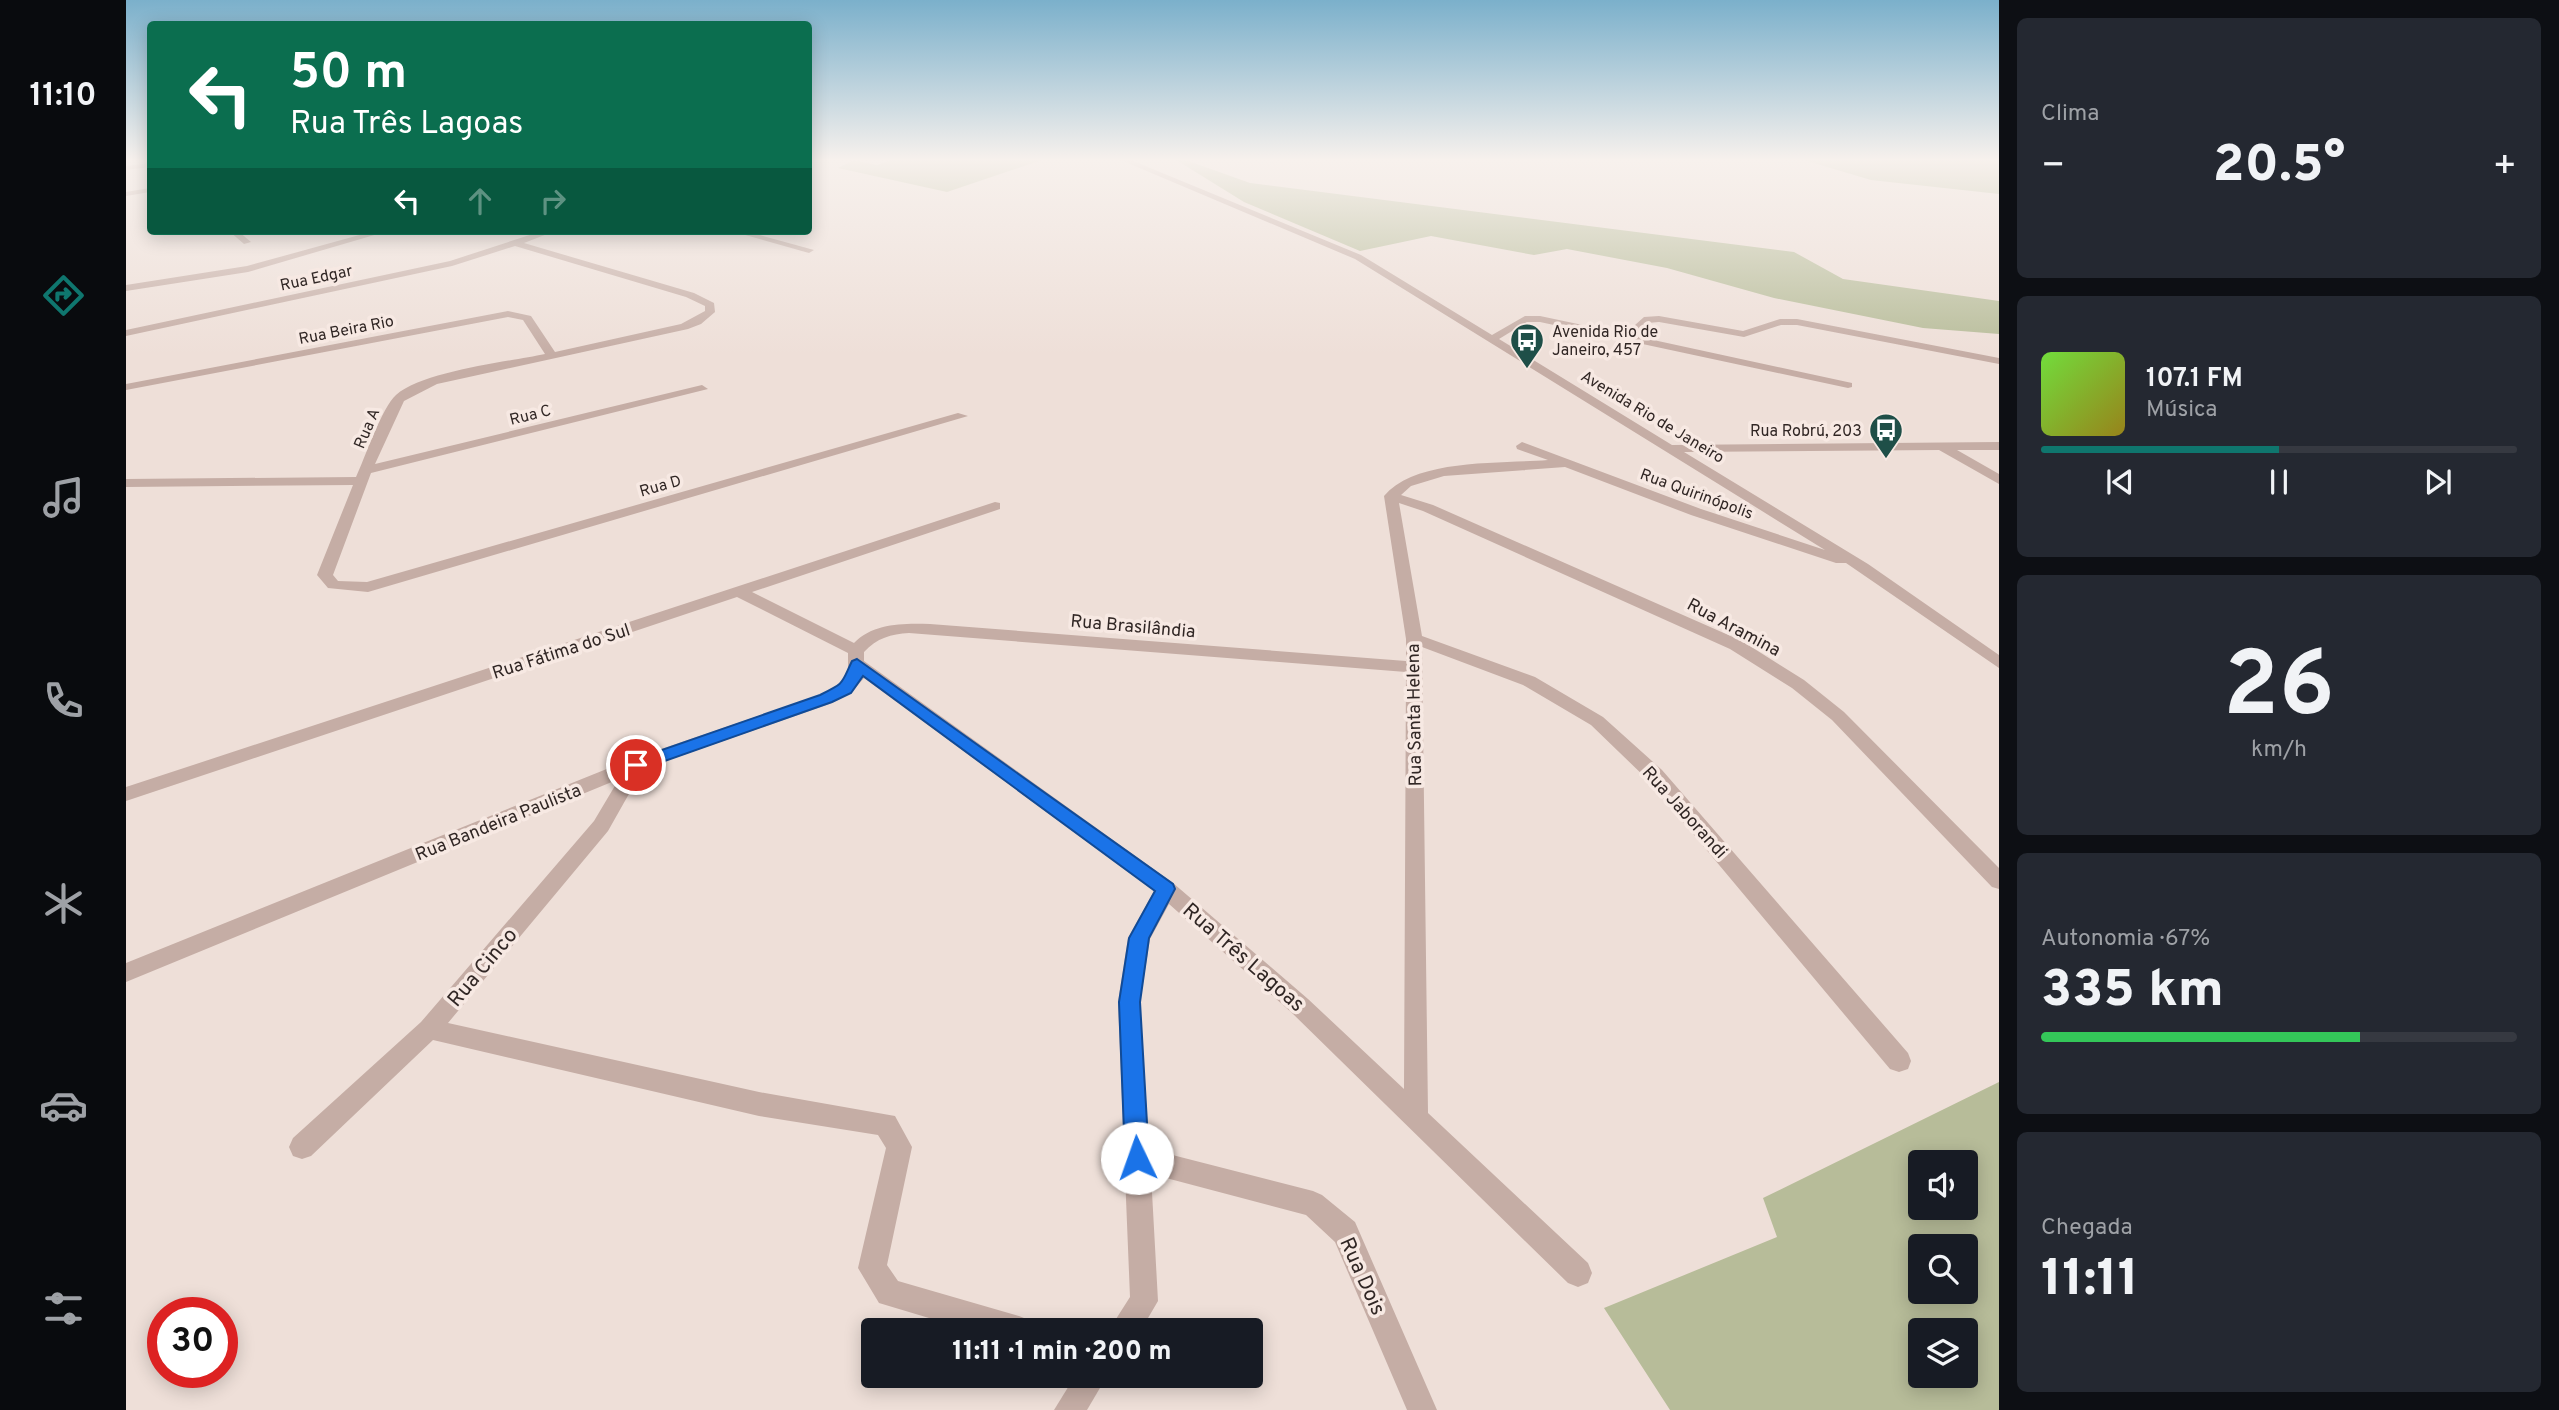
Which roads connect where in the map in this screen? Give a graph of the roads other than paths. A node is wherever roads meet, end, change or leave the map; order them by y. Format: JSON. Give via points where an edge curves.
{"nodes":[{"id":1,"x":1278,"y":224,"type":"edge"},
{"id":2,"x":238,"y":235,"type":"edge"},
{"id":3,"x":369,"y":235,"type":"edge"},
{"id":4,"x":539,"y":235,"type":"edge"},
{"id":5,"x":751,"y":235,"type":"edge"},
{"id":6,"x":247,"y":242,"type":"dead end"},
{"id":7,"x":515,"y":243,"type":"junction"},
{"id":8,"x":809,"y":250,"type":"dead end"},
{"id":9,"x":126,"y":288,"type":"edge"},
{"id":10,"x":1637,"y":326,"type":"junction"},
{"id":11,"x":126,"y":333,"type":"edge"},
{"id":12,"x":1684,"y":335,"type":"dead end"},
{"id":13,"x":1627,"y":338,"type":"junction"},
{"id":14,"x":1492,"y":340,"type":"junction"},
{"id":15,"x":552,"y":356,"type":"junction"},
{"id":16,"x":1999,"y":361,"type":"edge"},
{"id":17,"x":1848,"y":385,"type":"dead end"},
{"id":18,"x":126,"y":387,"type":"edge"},
{"id":19,"x":702,"y":389,"type":"dead end"},
{"id":20,"x":962,"y":416,"type":"dead end"},
{"id":21,"x":1522,"y":446,"type":"dead end"},
{"id":22,"x":1999,"y":446,"type":"edge"},
{"id":23,"x":1943,"y":447,"type":"junction"},
{"id":24,"x":1672,"y":448,"type":"junction"},
{"id":25,"x":1565,"y":463,"type":"junction"},
{"id":26,"x":363,"y":476,"type":"junction"},
{"id":27,"x":1999,"y":480,"type":"edge"},
{"id":28,"x":128,"y":486,"type":"edge"},
{"id":29,"x":1391,"y":496,"type":"junction"},
{"id":30,"x":995,"y":506,"type":"dead end"},
{"id":31,"x":1863,"y":567,"type":"junction"},
{"id":32,"x":368,"y":587,"type":"joint"},
{"id":33,"x":740,"y":592,"type":"junction"},
{"id":34,"x":1414,"y":639,"type":"junction"},
{"id":35,"x":857,"y":658,"type":"junction"},
{"id":36,"x":1999,"y":663,"type":"edge"},
{"id":37,"x":1414,"y":667,"type":"junction"},
{"id":38,"x":636,"y":765,"type":"junction"},
{"id":39,"x":126,"y":794,"type":"edge"},
{"id":40,"x":1999,"y":881,"type":"edge"},
{"id":41,"x":1166,"y":889,"type":"junction"},
{"id":42,"x":126,"y":973,"type":"edge"},
{"id":43,"x":429,"y":1029,"type":"junction"},
{"id":44,"x":1899,"y":1061,"type":"dead end"},
{"id":45,"x":1416,"y":1117,"type":"junction"},
{"id":46,"x":302,"y":1147,"type":"dead end"},
{"id":47,"x":1137,"y":1158,"type":"junction"},
{"id":48,"x":1578,"y":1273,"type":"dead end"},
{"id":49,"x":977,"y":1318,"type":"edge"},
{"id":50,"x":1132,"y":1318,"type":"edge"},
{"id":51,"x":1084,"y":1388,"type":"edge"},
{"id":52,"x":1069,"y":1410,"type":"edge"},
{"id":53,"x":1422,"y":1410,"type":"edge"}],
"edges":[{"from":1,"to":14,"type":"street","name":"Avenida Rio de Janeiro","via":[[1358,257]]},
{"from":2,"to":6,"type":"street"},
{"from":3,"to":9,"type":"street","via":[[223,274]]},
{"from":4,"to":7,"type":"street","name":"Rua Edgar"},
{"from":5,"to":8,"type":"street"},
{"from":7,"to":11,"type":"street","name":"Rua Edgar","via":[[441,266]]},
{"from":7,"to":15,"type":"street","name":"Rua A","via":[[710,305],[704,318],[684,327]]},
{"from":10,"to":12,"type":"street"},
{"from":10,"to":13,"type":"street"},
{"from":10,"to":16,"type":"street","via":[[1644,320],[1659,319],[1744,334],[1780,322],[1797,322]]},
{"from":13,"to":14,"type":"street","via":[[1534,318]]},
{"from":13,"to":17,"type":"street"},
{"from":14,"to":24,"type":"street","name":"Avenida Rio de Janeiro"},
{"from":15,"to":18,"type":"street","name":"Rua Beira Rio","via":[[527,318],[508,314]]},
{"from":15,"to":26,"type":"street","name":"Rua A","via":[[433,381],[400,398]]},
{"from":19,"to":26,"type":"street","name":"Rua C"},
{"from":20,"to":32,"type":"street","name":"Rua D"},
{"from":21,"to":25,"type":"street","name":"Rua Quirinópolis"},
{"from":22,"to":23,"type":"street"},
{"from":23,"to":24,"type":"street"},
{"from":23,"to":27,"type":"street"},
{"from":24,"to":31,"type":"street","name":"Avenida Rio de Janeiro"},
{"from":25,"to":29,"type":"street","via":[[1444,472],[1406,483]]},
{"from":25,"to":31,"type":"street","name":"Rua Quirinópolis"},
{"from":26,"to":28,"type":"street","name":"Rua C"},
{"from":26,"to":32,"type":"street","name":"Rua A","via":[[325,575],[333,585]]},
{"from":29,"to":34,"type":"street","name":"Rua Santa Helena"},
{"from":29,"to":40,"type":"street","name":"Rua Aramina","via":[[1428,508],[1736,645],[1798,684],[1838,716]]},
{"from":30,"to":33,"type":"street","name":"Rua Fátima do Sul"},
{"from":31,"to":36,"type":"street","name":"Avenida Rio de Janeiro"},
{"from":33,"to":35,"type":"street","name":"Rua Três Lagoas"},
{"from":33,"to":39,"type":"street","name":"Rua Fátima do Sul"},
{"from":34,"to":37,"type":"street","name":"Rua Santa Helena"},
{"from":34,"to":44,"type":"street","name":"Rua Jaborandi","via":[[1529,681],[1597,721],[1655,775]]},
{"from":35,"to":37,"type":"street","name":"Rua Brasilândia","via":[[865,639],[918,629]]},
{"from":35,"to":38,"type":"street","name":"Rua Bandeira Paulista","via":[[856,678],[826,699]]},
{"from":35,"to":41,"type":"street","name":"Rua Três Lagoas"},
{"from":37,"to":45,"type":"street","name":"Rua Santa Helena"},
{"from":38,"to":42,"type":"street","name":"Rua Bandeira Paulista"},
{"from":38,"to":43,"type":"street","name":"Rua Cinco","via":[[601,825]]},
{"from":41,"to":45,"type":"street","name":"Rua Três Lagoas","via":[[1300,1006]]},
{"from":41,"to":47,"type":"street","via":[[1139,938],[1129,1002]]},
{"from":43,"to":46,"type":"street","name":"Rua Cinco"},
{"from":43,"to":49,"type":"street","via":[[760,1104],[886,1124],[899,1147],[872,1268],[889,1293]]},
{"from":45,"to":48,"type":"street","name":"Rua Três Lagoas"},
{"from":47,"to":50,"type":"street","via":[[1144,1301]]},
{"from":47,"to":53,"type":"street","name":"Rua Dois","via":[[1313,1204],[1345,1232]]},
{"from":51,"to":52,"type":"street"}]}
